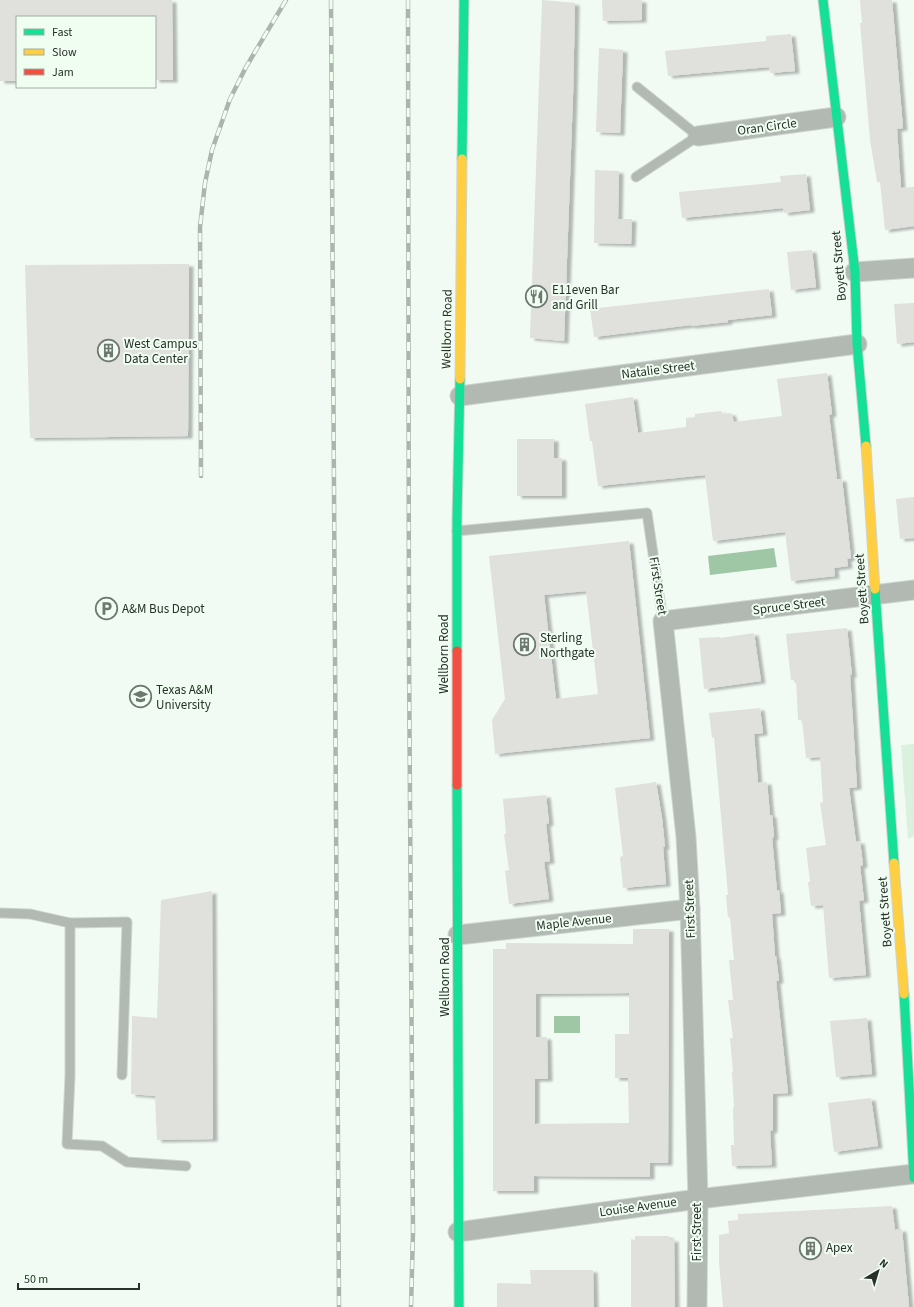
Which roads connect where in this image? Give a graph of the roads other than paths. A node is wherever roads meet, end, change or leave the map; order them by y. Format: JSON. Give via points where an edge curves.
{"nodes":[{"id":1,"x":464,"y":0,"type":"edge"},
{"id":2,"x":823,"y":0,"type":"edge"},
{"id":3,"x":637,"y":87,"type":"dead end"},
{"id":4,"x":836,"y":118,"type":"junction"},
{"id":5,"x":698,"y":136,"type":"junction"},
{"id":6,"x":636,"y":177,"type":"dead end"},
{"id":7,"x":914,"y":268,"type":"edge"},
{"id":8,"x":855,"y":272,"type":"junction"},
{"id":9,"x":857,"y":344,"type":"junction"},
{"id":10,"x":460,"y":396,"type":"junction"},
{"id":11,"x":457,"y":531,"type":"junction"},
{"id":12,"x":914,"y":590,"type":"edge"},
{"id":13,"x":875,"y":596,"type":"junction"},
{"id":14,"x":663,"y":621,"type":"junction"},
{"id":15,"x":690,"y":909,"type":"junction"},
{"id":16,"x":0,"y":913,"type":"edge"},
{"id":17,"x":70,"y":923,"type":"junction"},
{"id":18,"x":458,"y":935,"type":"junction"},
{"id":19,"x":908,"y":984,"type":"edge"},
{"id":20,"x":122,"y":1075,"type":"dead end"},
{"id":21,"x":186,"y":1166,"type":"dead end"},
{"id":22,"x":914,"y":1174,"type":"edge"},
{"id":23,"x":914,"y":1178,"type":"edge"},
{"id":24,"x":698,"y":1199,"type":"junction"},
{"id":25,"x":458,"y":1232,"type":"junction"},
{"id":26,"x":459,"y":1307,"type":"edge"},
{"id":27,"x":697,"y":1307,"type":"edge"}],
"edges":[{"from":1,"to":10,"type":"main road","name":"Wellborn Road"},
{"from":2,"to":4,"type":"main road","name":"Boyett Street"},
{"from":3,"to":5,"type":"lane"},
{"from":4,"to":5,"type":"street","name":"Oran Circle"},
{"from":4,"to":8,"type":"main road","name":"Boyett Street"},
{"from":5,"to":6,"type":"lane"},
{"from":7,"to":8,"type":"street"},
{"from":8,"to":9,"type":"main road","name":"Boyett Street"},
{"from":9,"to":10,"type":"street","name":"Natalie Street"},
{"from":9,"to":13,"type":"main road","name":"Boyett Street","via":[[868,468]]},
{"from":10,"to":11,"type":"main road","name":"Wellborn Road"},
{"from":11,"to":14,"type":"lane","name":"First Street","via":[[647,513]]},
{"from":11,"to":18,"type":"main road","name":"Wellborn Road"},
{"from":12,"to":13,"type":"street","name":"Spruce Street"},
{"from":13,"to":14,"type":"street","name":"Spruce Street"},
{"from":13,"to":19,"type":"main road","name":"Boyett Street"},
{"from":14,"to":15,"type":"street","name":"First Street","via":[[686,837]]},
{"from":15,"to":18,"type":"street","name":"Maple Avenue"},
{"from":15,"to":24,"type":"street","name":"First Street"},
{"from":16,"to":17,"type":"lane","via":[[30,914]]},
{"from":17,"to":20,"type":"lane","via":[[127,922]]},
{"from":17,"to":21,"type":"lane","via":[[70,1076],[67,1144],[102,1146],[127,1162]]},
{"from":18,"to":25,"type":"main road","name":"Wellborn Road"},
{"from":19,"to":22,"type":"main road","name":"Boyett Street"},
{"from":22,"to":23,"type":"main road","name":"Boyett Street"},
{"from":22,"to":24,"type":"street","name":"Louise Avenue"},
{"from":24,"to":25,"type":"street","name":"Louise Avenue"},
{"from":24,"to":27,"type":"street","name":"First Street"},
{"from":25,"to":26,"type":"main road","name":"Wellborn Road"}]}
